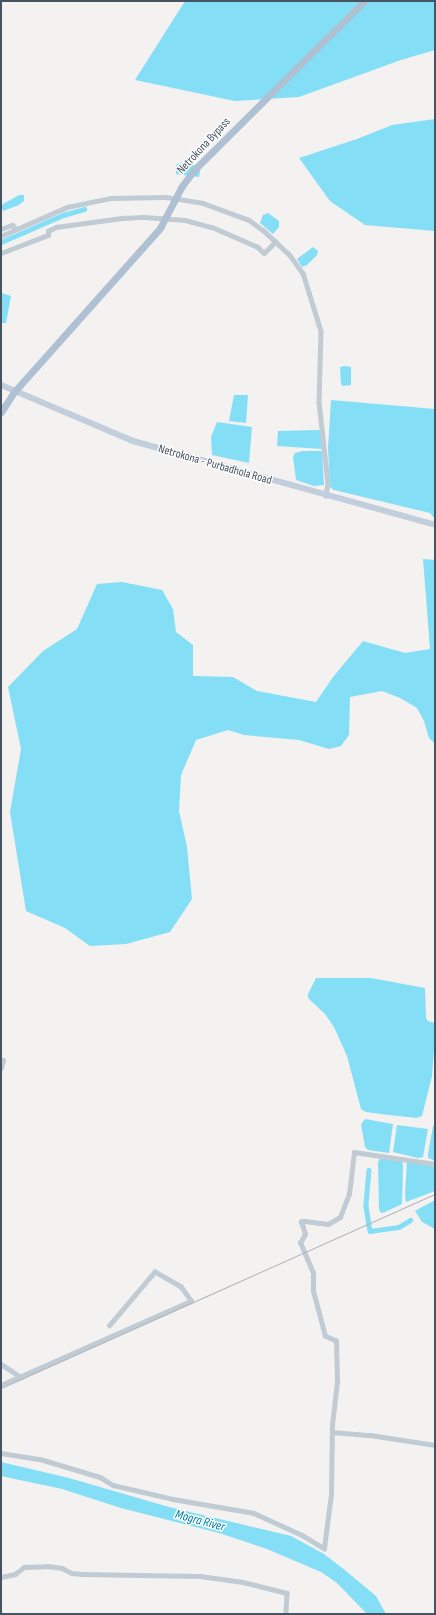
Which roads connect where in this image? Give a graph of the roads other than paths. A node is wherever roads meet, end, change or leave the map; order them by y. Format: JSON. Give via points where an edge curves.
{"nodes":[{"id":1,"x":364,"y":1,"type":"edge"},
{"id":2,"x":1,"y":229,"type":"edge"},
{"id":3,"x":17,"y":229,"type":"junction"},
{"id":4,"x":1,"y":236,"type":"edge"},
{"id":5,"x":275,"y":242,"type":"junction"},
{"id":6,"x":1,"y":253,"type":"edge"},
{"id":7,"x":1,"y":385,"type":"edge"},
{"id":8,"x":14,"y":392,"type":"junction"},
{"id":9,"x":1,"y":412,"type":"edge"},
{"id":10,"x":326,"y":496,"type":"junction"},
{"id":11,"x":435,"y":525,"type":"edge"},
{"id":12,"x":3,"y":1060,"type":"dead end"},
{"id":13,"x":1,"y":1068,"type":"edge"},
{"id":14,"x":435,"y":1164,"type":"edge"},
{"id":15,"x":110,"y":1325,"type":"dead end"},
{"id":16,"x":1,"y":1364,"type":"edge"},
{"id":17,"x":21,"y":1377,"type":"junction"},
{"id":18,"x":1,"y":1385,"type":"edge"},
{"id":19,"x":332,"y":1432,"type":"junction"},
{"id":20,"x":435,"y":1445,"type":"edge"},
{"id":21,"x":1,"y":1453,"type":"edge"},
{"id":22,"x":1,"y":1576,"type":"edge"},
{"id":23,"x":286,"y":1614,"type":"edge"}],
"edges":[{"from":1,"to":8,"type":"main road","name":"Netrokona Bypass","via":[[194,170],[182,186],[160,228]]},
{"from":2,"to":3,"type":"street","via":[[12,225]]},
{"from":3,"to":4,"type":"street"},
{"from":3,"to":5,"type":"street","via":[[66,207],[111,198],[166,197],[203,203],[249,220]]},
{"from":5,"to":6,"type":"street","via":[[264,253],[258,247],[212,228],[185,220],[144,217],[56,227],[48,231],[48,235]]},
{"from":5,"to":10,"type":"street","via":[[289,254],[303,273],[321,331],[320,402],[328,483]]},
{"from":7,"to":8,"type":"main road","name":"Netrokona - Purbadhola Road"},
{"from":8,"to":9,"type":"main road","name":"Netrokona Bypass"},
{"from":8,"to":10,"type":"main road","name":"Netrokona - Purbadhola Road","via":[[133,441]]},
{"from":10,"to":11,"type":"main road","name":"Netrokona - Purbadhola Road"},
{"from":12,"to":13,"type":"street"},
{"from":14,"to":19,"type":"street","via":[[354,1152],[349,1194],[340,1218],[328,1224],[302,1222],[305,1234],[300,1243],[312,1272],[313,1291],[325,1336],[336,1341],[337,1382]]},
{"from":15,"to":17,"type":"street","via":[[155,1272],[180,1286],[191,1301]]},
{"from":16,"to":17,"type":"street"},
{"from":17,"to":18,"type":"street"},
{"from":19,"to":20,"type":"street"},
{"from":19,"to":21,"type":"street","via":[[331,1494],[324,1548],[254,1513],[113,1485],[100,1477],[40,1459]]},
{"from":22,"to":23,"type":"street","via":[[15,1574],[24,1567],[48,1566],[81,1574],[200,1576],[243,1582],[287,1593]]}]}
